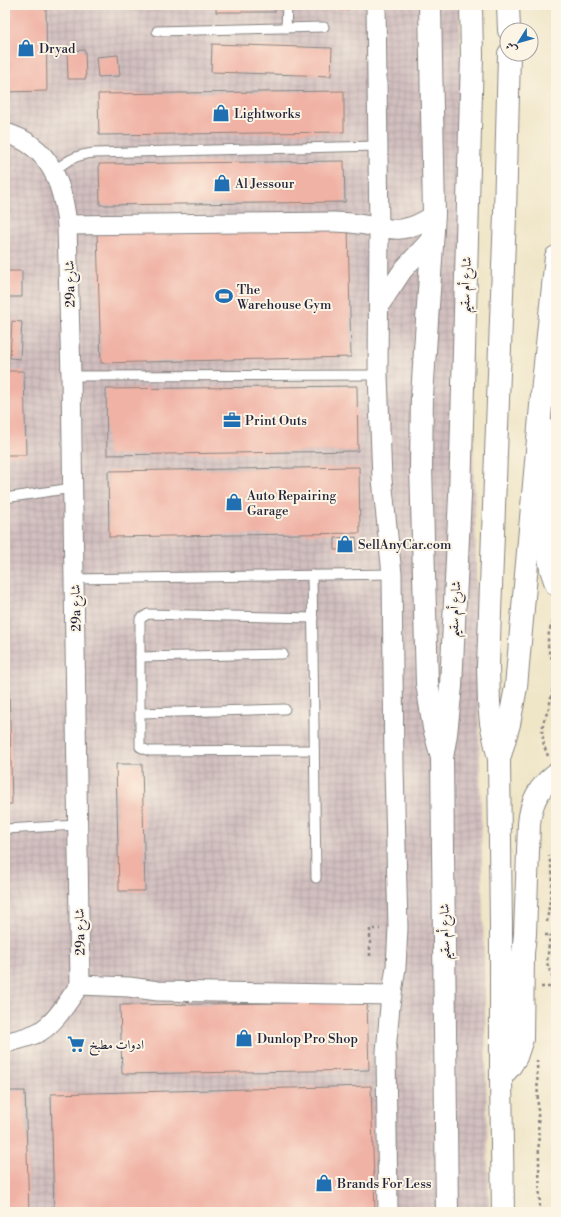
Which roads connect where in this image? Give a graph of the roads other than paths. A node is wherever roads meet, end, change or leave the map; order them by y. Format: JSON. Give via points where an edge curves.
{"nodes":[{"id":1,"x":287,"y":5,"type":"edge"},
{"id":2,"x":376,"y":5,"type":"edge"},
{"id":3,"x":430,"y":5,"type":"edge"},
{"id":4,"x":471,"y":5,"type":"edge"},
{"id":5,"x":508,"y":5,"type":"edge"},
{"id":6,"x":509,"y":22,"type":"edge"},
{"id":7,"x":324,"y":27,"type":"dead end"},
{"id":8,"x":286,"y":28,"type":"junction"},
{"id":9,"x":157,"y":31,"type":"dead end"},
{"id":10,"x":509,"y":62,"type":"edge"},
{"id":11,"x":5,"y":134,"type":"edge"},
{"id":12,"x":377,"y":146,"type":"junction"},
{"id":13,"x":54,"y":172,"type":"junction"},
{"id":14,"x":434,"y":214,"type":"junction"},
{"id":15,"x":67,"y":225,"type":"junction"},
{"id":16,"x":379,"y":228,"type":"junction"},
{"id":17,"x":432,"y":238,"type":"junction"},
{"id":18,"x":556,"y":257,"type":"edge"},
{"id":19,"x":379,"y":306,"type":"junction"},
{"id":20,"x":378,"y":375,"type":"junction"},
{"id":21,"x":71,"y":376,"type":"junction"},
{"id":22,"x":543,"y":383,"type":"junction"},
{"id":23,"x":72,"y":488,"type":"junction"},
{"id":24,"x":5,"y":498,"type":"edge"},
{"id":25,"x":392,"y":574,"type":"junction"},
{"id":26,"x":312,"y":575,"type":"junction"},
{"id":27,"x":74,"y":579,"type":"junction"},
{"id":28,"x":555,"y":582,"type":"edge"},
{"id":29,"x":313,"y":618,"type":"junction"},
{"id":30,"x":283,"y":654,"type":"dead end"},
{"id":31,"x":140,"y":657,"type":"junction"},
{"id":32,"x":285,"y":710,"type":"dead end"},
{"id":33,"x":140,"y":713,"type":"junction"},
{"id":34,"x":314,"y":750,"type":"junction"},
{"id":35,"x":442,"y":758,"type":"junction"},
{"id":36,"x":499,"y":760,"type":"junction"},
{"id":37,"x":555,"y":775,"type":"edge"},
{"id":38,"x":78,"y":825,"type":"junction"},
{"id":39,"x":5,"y":829,"type":"edge"},
{"id":40,"x":316,"y":878,"type":"dead end"},
{"id":41,"x":80,"y":985,"type":"junction"},
{"id":42,"x":392,"y":995,"type":"junction"},
{"id":43,"x":5,"y":1043,"type":"edge"},
{"id":44,"x":501,"y":1077,"type":"junction"},
{"id":45,"x":388,"y":1212,"type":"edge"},
{"id":46,"x":447,"y":1212,"type":"edge"},
{"id":47,"x":503,"y":1212,"type":"edge"}],
"edges":[{"from":1,"to":8,"type":"lane"},
{"from":2,"to":12,"type":"street"},
{"from":3,"to":14,"type":"main road"},
{"from":4,"to":35,"type":"main road","name":"شارع أم سقيم","via":[[472,56],[460,472],[449,710]]},
{"from":5,"to":6,"type":"main road"},
{"from":7,"to":8,"type":"lane"},
{"from":8,"to":9,"type":"lane"},
{"from":10,"to":36,"type":"main road","via":[[488,666],[489,710]]},
{"from":11,"to":13,"type":"street","name":"29a شارع","via":[[30,144],[48,161]]},
{"from":12,"to":13,"type":"lane","via":[[94,153],[72,158]]},
{"from":12,"to":16,"type":"street"},
{"from":13,"to":15,"type":"street","name":"29a شارع","via":[[61,188]]},
{"from":14,"to":16,"type":"street","via":[[414,227],[390,230]]},
{"from":14,"to":17,"type":"main road"},
{"from":15,"to":16,"type":"street","via":[[333,222]]},
{"from":15,"to":21,"type":"street","name":"29a شارع"},
{"from":16,"to":19,"type":"street"},
{"from":17,"to":19,"type":"street","via":[[403,270]]},
{"from":17,"to":35,"type":"main road","via":[[422,396],[421,466],[427,683]]},
{"from":18,"to":22,"type":"main road"},
{"from":19,"to":20,"type":"street"},
{"from":20,"to":21,"type":"lane"},
{"from":20,"to":25,"type":"street","via":[[382,479]]},
{"from":21,"to":23,"type":"street","name":"29a شارع"},
{"from":22,"to":28,"type":"main road","via":[[550,404],[552,425],[549,558]]},
{"from":22,"to":36,"type":"main road","via":[[516,686]]},
{"from":23,"to":24,"type":"lane"},
{"from":23,"to":27,"type":"street","name":"29a شارع"},
{"from":25,"to":26,"type":"lane"},
{"from":25,"to":42,"type":"street","via":[[398,928]]},
{"from":26,"to":27,"type":"lane"},
{"from":26,"to":29,"type":"lane"},
{"from":27,"to":38,"type":"street","name":"29a شارع"},
{"from":29,"to":31,"type":"lane","via":[[148,614],[140,619]]},
{"from":29,"to":34,"type":"lane"},
{"from":30,"to":31,"type":"lane"},
{"from":31,"to":33,"type":"lane"},
{"from":32,"to":33,"type":"lane"},
{"from":33,"to":34,"type":"lane","via":[[140,747],[149,751]]},
{"from":34,"to":40,"type":"lane"},
{"from":35,"to":46,"type":"main road","name":"شارع أم سقيم"},
{"from":36,"to":44,"type":"main road"},
{"from":37,"to":44,"type":"main road","via":[[544,784],[530,810],[523,953],[522,1039],[516,1057]]},
{"from":38,"to":39,"type":"lane"},
{"from":38,"to":41,"type":"street","name":"29a شارع"},
{"from":41,"to":42,"type":"street","via":[[158,991]]},
{"from":41,"to":43,"type":"street","via":[[52,1022],[41,1031]]},
{"from":42,"to":45,"type":"street","via":[[385,1067]]},
{"from":44,"to":47,"type":"main road"}]}
